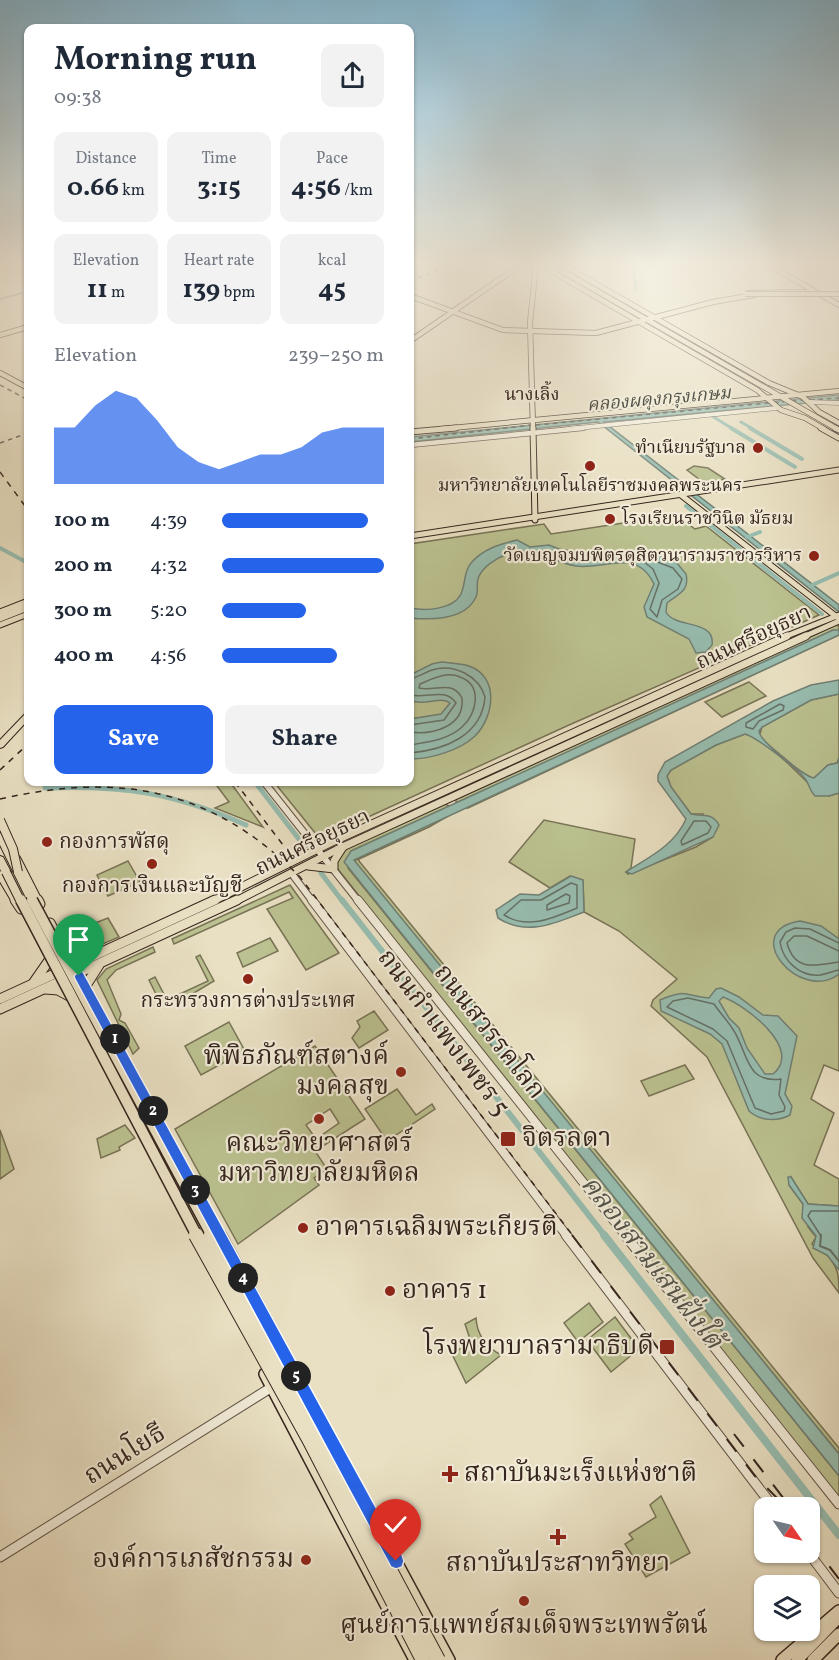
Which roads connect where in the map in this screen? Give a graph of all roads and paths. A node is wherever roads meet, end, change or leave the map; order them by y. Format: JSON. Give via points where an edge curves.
{"nodes":[{"id":1,"x":530,"y":341,"type":"edge"},
{"id":2,"x":672,"y":341,"type":"edge"},
{"id":3,"x":685,"y":341,"type":"edge"},
{"id":4,"x":697,"y":341,"type":"edge"},
{"id":5,"x":701,"y":344,"type":"junction"},
{"id":6,"x":693,"y":346,"type":"junction"},
{"id":7,"x":707,"y":354,"type":"junction"},
{"id":8,"x":699,"y":357,"type":"junction"},
{"id":9,"x":0,"y":373,"type":"edge"},
{"id":10,"x":24,"y":386,"type":"edge"},
{"id":11,"x":778,"y":387,"type":"junction"},
{"id":12,"x":787,"y":390,"type":"junction"},
{"id":13,"x":839,"y":391,"type":"edge"},
{"id":14,"x":773,"y":393,"type":"junction"},
{"id":15,"x":783,"y":398,"type":"junction"},
{"id":16,"x":763,"y":399,"type":"junction"},
{"id":17,"x":810,"y":399,"type":"junction"},
{"id":18,"x":839,"y":403,"type":"edge"},
{"id":19,"x":796,"y":405,"type":"junction"},
{"id":20,"x":777,"y":408,"type":"junction"},
{"id":21,"x":767,"y":409,"type":"junction"},
{"id":22,"x":790,"y":414,"type":"junction"},
{"id":23,"x":805,"y":418,"type":"junction"},
{"id":24,"x":533,"y":421,"type":"junction"},
{"id":25,"x":839,"y":423,"type":"edge"},
{"id":26,"x":533,"y":431,"type":"junction"},
{"id":27,"x":414,"y":432,"type":"edge"},
{"id":28,"x":838,"y":434,"type":"edge"},
{"id":29,"x":414,"y":445,"type":"edge"},
{"id":30,"x":839,"y":470,"type":"edge"},
{"id":31,"x":683,"y":494,"type":"junction"},
{"id":32,"x":534,"y":507,"type":"junction"},
{"id":33,"x":594,"y":510,"type":"junction"},
{"id":34,"x":560,"y":513,"type":"junction"},
{"id":35,"x":535,"y":519,"type":"junction"},
{"id":36,"x":414,"y":535,"type":"edge"},
{"id":37,"x":414,"y":540,"type":"edge"},
{"id":38,"x":24,"y":610,"type":"edge"},
{"id":39,"x":838,"y":618,"type":"edge"},
{"id":40,"x":0,"y":619,"type":"edge"},
{"id":41,"x":24,"y":721,"type":"edge"},
{"id":42,"x":24,"y":726,"type":"edge"},
{"id":43,"x":0,"y":746,"type":"edge"},
{"id":44,"x":267,"y":786,"type":"edge"},
{"id":45,"x":444,"y":795,"type":"junction"},
{"id":46,"x":0,"y":820,"type":"edge"},
{"id":47,"x":0,"y":831,"type":"edge"},
{"id":48,"x":0,"y":836,"type":"edge"},
{"id":49,"x":344,"y":846,"type":"junction"},
{"id":50,"x":321,"y":852,"type":"junction"},
{"id":51,"x":0,"y":860,"type":"edge"},
{"id":52,"x":306,"y":866,"type":"junction"},
{"id":53,"x":334,"y":869,"type":"junction"},
{"id":54,"x":18,"y":873,"type":"junction"},
{"id":55,"x":0,"y":874,"type":"edge"},
{"id":56,"x":292,"y":874,"type":"junction"},
{"id":57,"x":37,"y":900,"type":"junction"},
{"id":58,"x":26,"y":919,"type":"junction"},
{"id":59,"x":64,"y":948,"type":"junction"},
{"id":60,"x":103,"y":956,"type":"junction"},
{"id":61,"x":50,"y":959,"type":"junction"},
{"id":62,"x":75,"y":968,"type":"junction"},
{"id":63,"x":59,"y":976,"type":"junction"},
{"id":64,"x":33,"y":984,"type":"junction"},
{"id":65,"x":86,"y":987,"type":"junction"},
{"id":66,"x":44,"y":989,"type":"junction"},
{"id":67,"x":69,"y":996,"type":"junction"},
{"id":68,"x":0,"y":999,"type":"edge"},
{"id":69,"x":0,"y":1009,"type":"edge"},
{"id":70,"x":195,"y":1191,"type":"junction"},
{"id":71,"x":176,"y":1203,"type":"junction"},
{"id":72,"x":272,"y":1386,"type":"junction"},
{"id":73,"x":766,"y":1497,"type":"edge"},
{"id":74,"x":839,"y":1504,"type":"edge"},
{"id":75,"x":0,"y":1557,"type":"edge"},
{"id":76,"x":396,"y":1561,"type":"junction"},
{"id":77,"x":816,"y":1563,"type":"edge"},
{"id":78,"x":373,"y":1580,"type":"junction"},
{"id":79,"x":839,"y":1593,"type":"edge"},
{"id":80,"x":839,"y":1611,"type":"edge"},
{"id":81,"x":839,"y":1617,"type":"edge"},
{"id":82,"x":427,"y":1620,"type":"junction"},
{"id":83,"x":839,"y":1634,"type":"edge"},
{"id":84,"x":415,"y":1660,"type":"edge"},
{"id":85,"x":423,"y":1660,"type":"edge"},
{"id":86,"x":437,"y":1660,"type":"edge"},
{"id":87,"x":449,"y":1660,"type":"edge"},
{"id":88,"x":782,"y":1660,"type":"edge"},
{"id":89,"x":797,"y":1660,"type":"edge"},
{"id":90,"x":813,"y":1660,"type":"edge"}],
"edges":[{"from":1,"to":24,"type":"main road"},
{"from":2,"to":8,"type":"main road"},
{"from":3,"to":6,"type":"main road"},
{"from":4,"to":5,"type":"main road"},
{"from":5,"to":6,"type":"main road"},
{"from":5,"to":11,"type":"main road"},
{"from":6,"to":7,"type":"main road"},
{"from":7,"to":8,"type":"main road"},
{"from":7,"to":14,"type":"main road"},
{"from":8,"to":16,"type":"main road"},
{"from":9,"to":10,"type":"main road"},
{"from":11,"to":12,"type":"main road"},
{"from":11,"to":17,"type":"main road"},
{"from":12,"to":14,"type":"main road"},
{"from":12,"to":17,"type":"main road"},
{"from":12,"to":17,"type":"main road"},
{"from":13,"to":17,"type":"main road"},
{"from":14,"to":15,"type":"main road"},
{"from":14,"to":16,"type":"main road"},
{"from":14,"to":17,"type":"main road"},
{"from":15,"to":16,"type":"main road"},
{"from":15,"to":17,"type":"main road"},
{"from":15,"to":19,"type":"main road"},
{"from":16,"to":20,"type":"main road"},
{"from":16,"to":24,"type":"main road"},
{"from":17,"to":18,"type":"street"},
{"from":17,"to":25,"type":"main road"},
{"from":19,"to":23,"type":"main road"},
{"from":19,"to":28,"type":"main road"},
{"from":20,"to":21,"type":"street"},
{"from":20,"to":22,"type":"main road"},
{"from":21,"to":22,"type":"street"},
{"from":21,"to":26,"type":"street"},
{"from":22,"to":23,"type":"main road"},
{"from":23,"to":28,"type":"main road"},
{"from":24,"to":26,"type":"main road"},
{"from":24,"to":27,"type":"main road"},
{"from":26,"to":29,"type":"street"},
{"from":26,"to":32,"type":"main road"},
{"from":30,"to":31,"type":"main road"},
{"from":31,"to":33,"type":"main road"},
{"from":31,"to":39,"type":"main road"},
{"from":32,"to":34,"type":"main road","via":[[542,512]]},
{"from":32,"to":35,"type":"main road"},
{"from":33,"to":34,"type":"main road"},
{"from":33,"to":35,"type":"main road"},
{"from":34,"to":35,"type":"main road"},
{"from":35,"to":36,"type":"main road"},
{"from":35,"to":37,"type":"main road"},
{"from":38,"to":40,"type":"highway"},
{"from":39,"to":45,"type":"main road","name":"ถนนศรีอยุธยา"},
{"from":41,"to":43,"type":"highway"},
{"from":42,"to":43,"type":"highway"},
{"from":44,"to":50,"type":"street","name":"ถนนสวรรคโลก"},
{"from":45,"to":49,"type":"main road","name":"ถนนศรีอยุธยา"},
{"from":45,"to":50,"type":"main road","name":"ถนนศรีอยุธยา"},
{"from":46,"to":54,"type":"highway","bridge":true,"via":[[14,849]]},
{"from":47,"to":57,"type":"main road"},
{"from":48,"to":54,"type":"highway","bridge":true},
{"from":49,"to":50,"type":"main road","name":"ถนนศรีอยุธยา"},
{"from":49,"to":53,"type":"main road","via":[[334,861]]},
{"from":50,"to":52,"type":"main road","name":"ถนนศรีอยุธยา"},
{"from":50,"to":53,"type":"street","name":"ถนนสวรรคโลก"},
{"from":50,"to":60,"type":"main road","name":"ถนนศรีอยุธยา"},
{"from":51,"to":85,"type":"highway","bridge":true},
{"from":52,"to":53,"type":"main road"},
{"from":52,"to":56,"type":"main road","name":"ถนนศรีอยุธยา"},
{"from":53,"to":74,"type":"street","name":"ถนนสวรรคโลก"},
{"from":54,"to":86,"type":"highway","bridge":true},
{"from":55,"to":58,"type":"main road"},
{"from":56,"to":60,"type":"main road","name":"ถนนศรีอยุธยา"},
{"from":56,"to":73,"type":"street","name":"ถนนกำแพงเพชร 5"},
{"from":57,"to":58,"type":"main road"},
{"from":57,"to":59,"type":"main road"},
{"from":58,"to":61,"type":"main road"},
{"from":59,"to":60,"type":"main road"},
{"from":59,"to":62,"type":"main road"},
{"from":60,"to":62,"type":"main road","name":"ถนนศรีอยุธยา"},
{"from":60,"to":65,"type":"main road"},
{"from":61,"to":63,"type":"main road"},
{"from":61,"to":64,"type":"main road"},
{"from":62,"to":63,"type":"main road","name":"ถนนศรีอยุธยา"},
{"from":62,"to":65,"type":"main road"},
{"from":63,"to":64,"type":"main road","name":"ถนนศรีอยุธยา"},
{"from":63,"to":66,"type":"main road","name":"ถนนศรีอยุธยา"},
{"from":63,"to":67,"type":"main road"},
{"from":64,"to":68,"type":"main road","name":"ถนนศรีอยุธยา"},
{"from":65,"to":70,"type":"main road"},
{"from":66,"to":67,"type":"main road"},
{"from":66,"to":69,"type":"main road","name":"ถนนศรีอยุธยา"},
{"from":67,"to":71,"type":"main road"},
{"from":70,"to":71,"type":"main road"},
{"from":70,"to":76,"type":"main road"},
{"from":71,"to":72,"type":"main road"},
{"from":72,"to":75,"type":"street","name":"ถนนโยธี"},
{"from":72,"to":78,"type":"main road"},
{"from":76,"to":78,"type":"main road"},
{"from":76,"to":82,"type":"main road"},
{"from":77,"to":79,"type":"street"},
{"from":78,"to":84,"type":"main road"},
{"from":80,"to":88,"type":"main road"},
{"from":81,"to":89,"type":"main road"},
{"from":82,"to":86,"type":"main road"},
{"from":82,"to":87,"type":"main road"},
{"from":83,"to":90,"type":"main road"}]}
